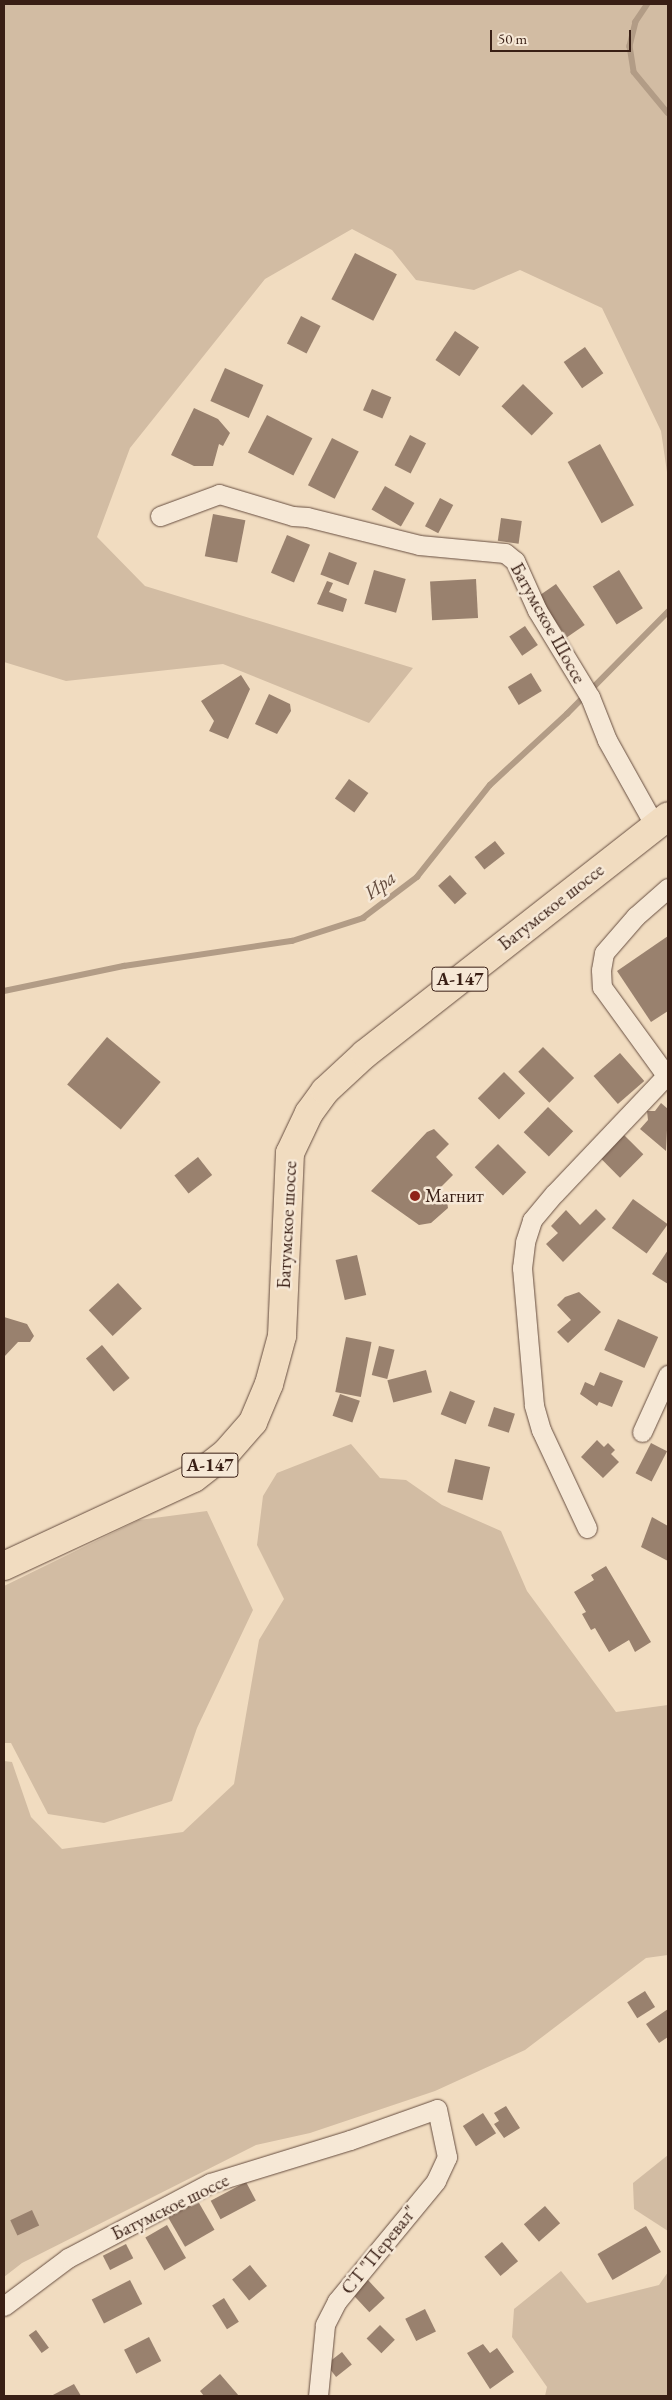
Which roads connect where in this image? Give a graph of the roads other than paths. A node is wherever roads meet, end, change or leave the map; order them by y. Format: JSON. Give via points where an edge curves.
{"nodes":[{"id":1,"x":160,"y":516,"type":"dead end"},
{"id":2,"x":661,"y":821,"type":"edge"},
{"id":3,"x":668,"y":888,"type":"edge"},
{"id":4,"x":667,"y":1077,"type":"edge"},
{"id":5,"x":668,"y":1375,"type":"edge"},
{"id":6,"x":642,"y":1432,"type":"dead end"},
{"id":7,"x":587,"y":1528,"type":"dead end"},
{"id":8,"x":4,"y":1566,"type":"edge"},
{"id":9,"x":438,"y":2109,"type":"joint"},
{"id":10,"x":4,"y":2306,"type":"edge"},
{"id":11,"x":318,"y":2396,"type":"edge"}],
"edges":[{"from":1,"to":2,"type":"street","name":"Батумское Шоссе","via":[[219,494],[293,516],[418,545],[505,553],[515,561],[537,610],[590,697],[607,740]]},
{"from":2,"to":8,"type":"highway","name":"Батумское шоссе","number":"А-147","via":[[365,1054],[325,1091],[309,1113],[290,1153],[282,1336],[269,1384],[253,1422],[232,1447],[194,1478]]},
{"from":3,"to":4,"type":"street","via":[[636,916],[604,952],[601,970],[602,987]]},
{"from":4,"to":7,"type":"street","via":[[555,1193],[532,1220],[525,1242],[522,1268],[534,1405],[541,1430]]},
{"from":5,"to":6,"type":"street"},
{"from":9,"to":10,"type":"street","name":"Батумское шоссе","via":[[210,2183],[68,2258]]},
{"from":9,"to":11,"type":"street","name":"СТ \"Перевал\"","via":[[447,2157],[436,2181],[336,2301],[325,2325]]}]}
